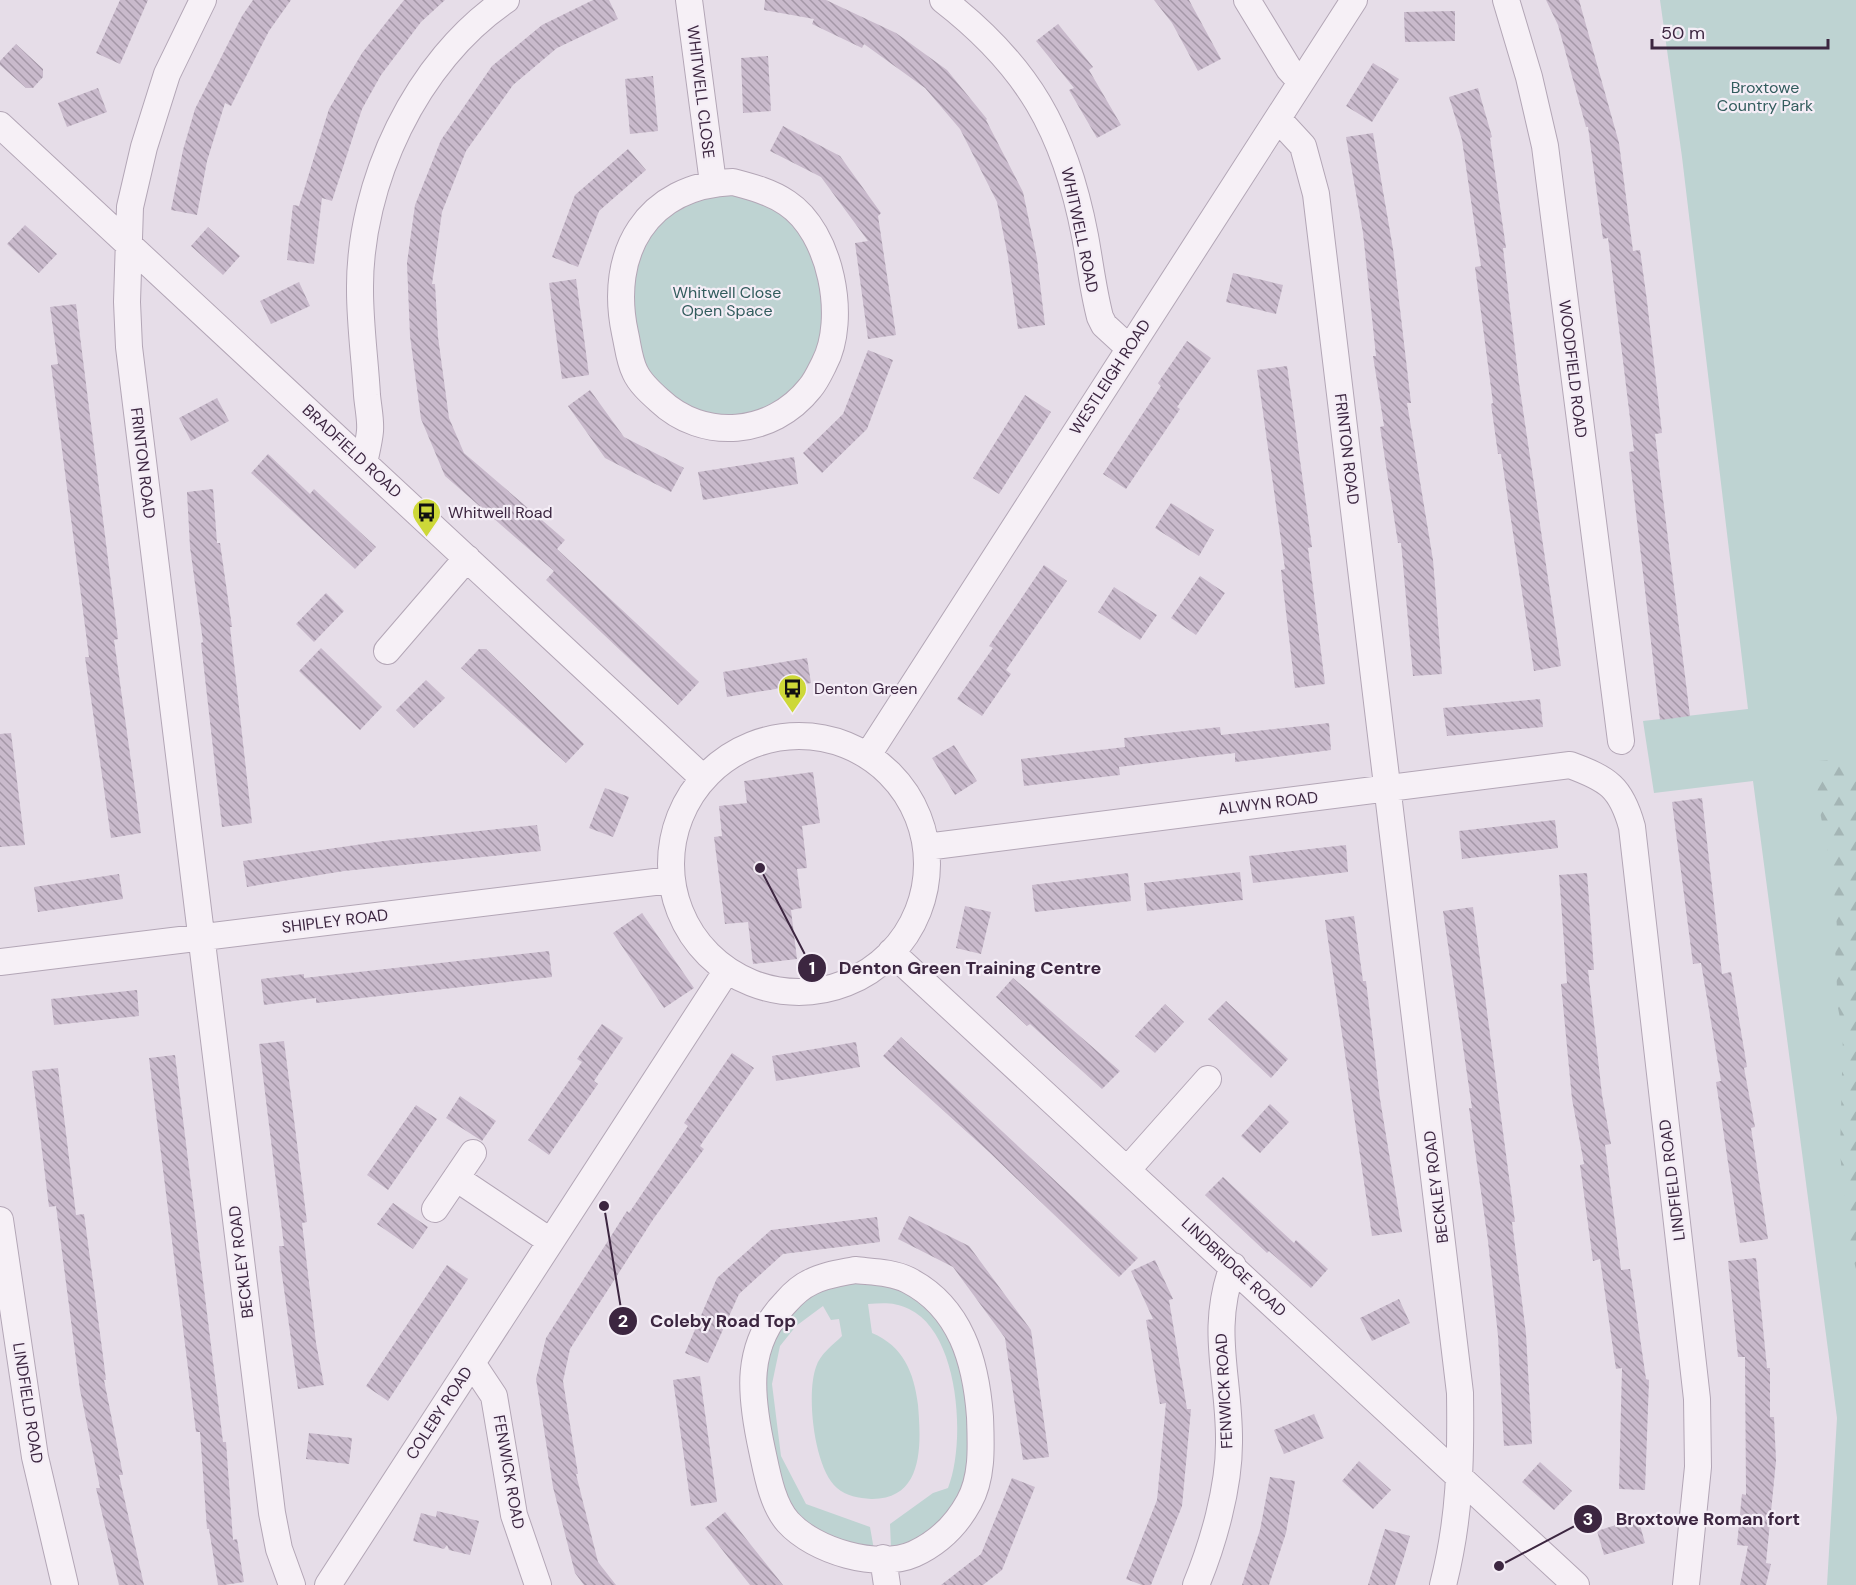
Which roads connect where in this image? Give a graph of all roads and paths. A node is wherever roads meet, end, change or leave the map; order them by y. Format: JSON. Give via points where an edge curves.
{"nodes":[{"id":1,"x":203,"y":0,"type":"edge"},
{"id":2,"x":506,"y":0,"type":"edge"},
{"id":3,"x":689,"y":0,"type":"edge"},
{"id":4,"x":944,"y":0,"type":"edge"},
{"id":5,"x":1247,"y":0,"type":"edge"},
{"id":6,"x":1354,"y":0,"type":"edge"},
{"id":7,"x":1506,"y":0,"type":"edge"},
{"id":8,"x":1301,"y":82,"type":"junction"},
{"id":9,"x":1279,"y":120,"type":"junction"},
{"id":10,"x":0,"y":125,"type":"edge"},
{"id":11,"x":713,"y":183,"type":"junction"},
{"id":12,"x":130,"y":245,"type":"junction"},
{"id":13,"x":1129,"y":348,"type":"junction"},
{"id":14,"x":364,"y":463,"type":"junction"},
{"id":15,"x":467,"y":558,"type":"junction"},
{"id":16,"x":387,"y":651,"type":"dead end"},
{"id":17,"x":1620,"y":741,"type":"dead end"},
{"id":18,"x":868,"y":755,"type":"junction"},
{"id":19,"x":703,"y":777,"type":"junction"},
{"id":20,"x":1608,"y":782,"type":"joint"},
{"id":21,"x":1389,"y":788,"type":"junction"},
{"id":22,"x":926,"y":847,"type":"junction"},
{"id":23,"x":671,"y":880,"type":"junction"},
{"id":24,"x":202,"y":936,"type":"junction"},
{"id":25,"x":891,"y":951,"type":"junction"},
{"id":26,"x":0,"y":962,"type":"edge"},
{"id":27,"x":727,"y":970,"type":"junction"},
{"id":28,"x":1208,"y":1079,"type":"dead end"},
{"id":29,"x":473,"y":1153,"type":"dead end"},
{"id":30,"x":1128,"y":1169,"type":"junction"},
{"id":31,"x":456,"y":1178,"type":"junction"},
{"id":32,"x":435,"y":1209,"type":"dead end"},
{"id":33,"x":0,"y":1220,"type":"edge"},
{"id":34,"x":550,"y":1241,"type":"junction"},
{"id":35,"x":1233,"y":1266,"type":"junction"},
{"id":36,"x":472,"y":1363,"type":"junction"},
{"id":37,"x":1461,"y":1476,"type":"junction"},
{"id":38,"x":883,"y":1558,"type":"junction"},
{"id":39,"x":65,"y":1585,"type":"edge"},
{"id":40,"x":292,"y":1585,"type":"edge"},
{"id":41,"x":328,"y":1585,"type":"edge"},
{"id":42,"x":538,"y":1585,"type":"edge"},
{"id":43,"x":886,"y":1585,"type":"edge"},
{"id":44,"x":1196,"y":1585,"type":"edge"},
{"id":45,"x":1443,"y":1585,"type":"edge"},
{"id":46,"x":1576,"y":1585,"type":"edge"},
{"id":47,"x":1686,"y":1585,"type":"edge"}],
"edges":[{"from":1,"to":12,"type":"street","name":"FRINTON ROAD","via":[[167,74],[153,114],[130,207]]},
{"from":2,"to":14,"type":"street","via":[[472,28],[435,69],[394,135],[379,175],[361,248],[360,291],[370,432]]},
{"from":3,"to":11,"type":"street","name":"WHITWELL CLOSE"},
{"from":4,"to":13,"type":"street","name":"WHITWELL ROAD","via":[[1014,65],[1044,110],[1068,166],[1100,317]]},
{"from":5,"to":8,"type":"street"},
{"from":6,"to":8,"type":"street","name":"WESTLEIGH ROAD"},
{"from":7,"to":17,"type":"street","name":"WOODFIELD ROAD","via":[[1545,146]]},
{"from":8,"to":9,"type":"street","name":"WESTLEIGH ROAD"},
{"from":9,"to":13,"type":"street","name":"WESTLEIGH ROAD"},
{"from":9,"to":21,"type":"street","name":"FRINTON ROAD","via":[[1303,146],[1316,194]]},
{"from":10,"to":12,"type":"street","name":"BRADFIELD ROAD"},
{"from":11,"to":11,"type":"street","via":[[733,182],[763,190],[789,204],[813,231],[824,251],[832,284],[832,339],[811,388],[766,422],[742,428],[697,424],[674,415],[636,373],[621,315],[622,269],[639,226],[680,195]]},
{"from":12,"to":14,"type":"street","name":"BRADFIELD ROAD"},
{"from":12,"to":24,"type":"street","name":"FRINTON ROAD","via":[[129,347]]},
{"from":13,"to":18,"type":"street","name":"WESTLEIGH ROAD"},
{"from":14,"to":15,"type":"street","name":"BRADFIELD ROAD"},
{"from":15,"to":16,"type":"street"},
{"from":15,"to":19,"type":"street","name":"BRADFIELD ROAD"},
{"from":18,"to":19,"type":"street","via":[[839,741],[811,735],[762,740],[726,758]]},
{"from":18,"to":22,"type":"street","via":[[896,780],[914,808]]},
{"from":19,"to":23,"type":"street","via":[[677,822],[670,851]]},
{"from":20,"to":21,"type":"street","name":"ALWYN ROAD","via":[[1570,765]]},
{"from":20,"to":47,"type":"street","name":"LINDFIELD ROAD","via":[[1619,793],[1632,827],[1697,1399],[1698,1467]]},
{"from":21,"to":22,"type":"street","name":"ALWYN ROAD"},
{"from":21,"to":37,"type":"street","name":"BECKLEY ROAD","via":[[1460,1392]]},
{"from":22,"to":25,"type":"street","via":[[926,875],[919,907],[906,934]]},
{"from":23,"to":24,"type":"street","name":"SHIPLEY ROAD"},
{"from":23,"to":27,"type":"street","via":[[681,915],[698,944]]},
{"from":24,"to":26,"type":"street","name":"SHIPLEY ROAD"},
{"from":24,"to":40,"type":"street","name":"BECKLEY ROAD","via":[[272,1513]]},
{"from":25,"to":27,"type":"street","via":[[856,978],[814,991],[776,990]]},
{"from":25,"to":30,"type":"street","name":"LINDBRIDGE ROAD"},
{"from":27,"to":34,"type":"street","name":"COLEBY ROAD"},
{"from":28,"to":30,"type":"street"},
{"from":29,"to":31,"type":"street"},
{"from":30,"to":35,"type":"street","name":"LINDBRIDGE ROAD"},
{"from":31,"to":32,"type":"street"},
{"from":31,"to":34,"type":"street"},
{"from":33,"to":39,"type":"street","name":"LINDFIELD ROAD","via":[[35,1457]]},
{"from":34,"to":36,"type":"street","name":"COLEBY ROAD"},
{"from":35,"to":37,"type":"street","name":"LINDBRIDGE ROAD"},
{"from":35,"to":44,"type":"street","name":"FENWICK ROAD","via":[[1220,1326],[1229,1444],[1212,1544]]},
{"from":36,"to":41,"type":"street","name":"COLEBY ROAD"},
{"from":36,"to":42,"type":"street","name":"FENWICK ROAD","via":[[495,1396],[513,1515]]},
{"from":37,"to":45,"type":"street","name":"BECKLEY ROAD","via":[[1454,1540]]},
{"from":37,"to":46,"type":"street","name":"LINDBRIDGE ROAD"},
{"from":38,"to":38,"type":"street","via":[[859,1558],[823,1547],[787,1522],[767,1474],[754,1394],[754,1356],[762,1333],[779,1309],[810,1282],[855,1270],[906,1279],[950,1314],[963,1335],[978,1394],[978,1475],[962,1515],[947,1532],[912,1555]]},
{"from":38,"to":43,"type":"street"}]}
